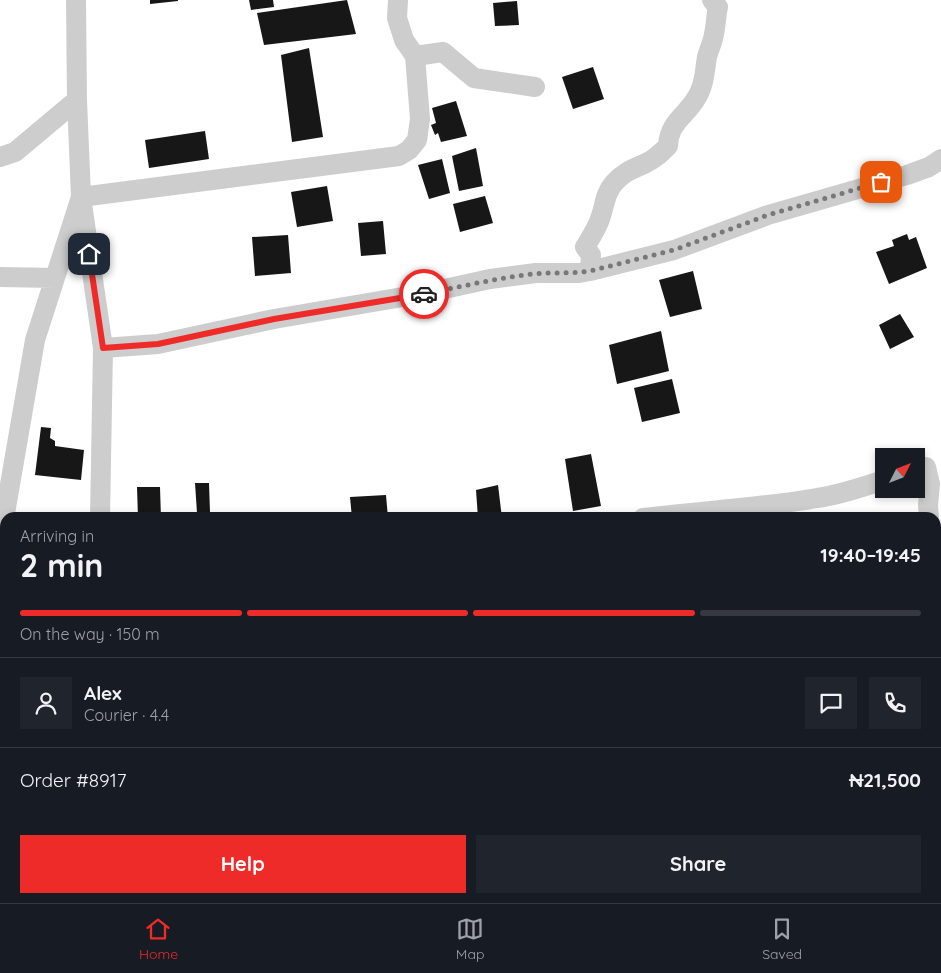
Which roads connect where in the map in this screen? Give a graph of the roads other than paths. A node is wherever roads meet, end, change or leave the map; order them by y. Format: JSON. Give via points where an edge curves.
{"nodes":[{"id":1,"x":76,"y":0,"type":"edge"},
{"id":2,"x":398,"y":0,"type":"edge"},
{"id":3,"x":712,"y":0,"type":"edge"},
{"id":4,"x":415,"y":56,"type":"junction"},
{"id":5,"x":535,"y":87,"type":"dead end"},
{"id":6,"x":76,"y":100,"type":"junction"},
{"id":7,"x":0,"y":157,"type":"edge"},
{"id":8,"x":941,"y":159,"type":"edge"},
{"id":9,"x":81,"y":197,"type":"junction"},
{"id":10,"x":590,"y":271,"type":"junction"},
{"id":11,"x":0,"y":277,"type":"edge"},
{"id":12,"x":55,"y":278,"type":"junction"},
{"id":13,"x":103,"y":348,"type":"junction"},
{"id":14,"x":928,"y":466,"type":"edge"},
{"id":15,"x":875,"y":482,"type":"edge"},
{"id":16,"x":5,"y":512,"type":"edge"},
{"id":17,"x":100,"y":512,"type":"edge"},
{"id":18,"x":712,"y":512,"type":"edge"},
{"id":19,"x":929,"y":512,"type":"edge"}],
"edges":[{"from":1,"to":6,"type":"street"},
{"from":2,"to":4,"type":"street","via":[[397,18],[404,40]]},
{"from":3,"to":10,"type":"street","via":[[718,7],[700,92],[668,135],[668,146],[658,156],[628,170],[613,184],[595,231],[585,247],[591,255]]},
{"from":4,"to":5,"type":"street","via":[[444,52],[474,78]]},
{"from":4,"to":9,"type":"street","via":[[420,119],[416,140],[399,156]]},
{"from":6,"to":7,"type":"street","via":[[15,152]]},
{"from":6,"to":9,"type":"street"},
{"from":8,"to":10,"type":"street","via":[[907,175],[768,215],[674,250]]},
{"from":9,"to":12,"type":"street"},
{"from":9,"to":13,"type":"street"},
{"from":10,"to":13,"type":"street","via":[[536,273],[490,280],[158,344]]},
{"from":11,"to":12,"type":"street"},
{"from":12,"to":16,"type":"street","via":[[35,340]]},
{"from":13,"to":17,"type":"street"},
{"from":14,"to":19,"type":"street"},
{"from":15,"to":18,"type":"street","via":[[817,498]]}]}
